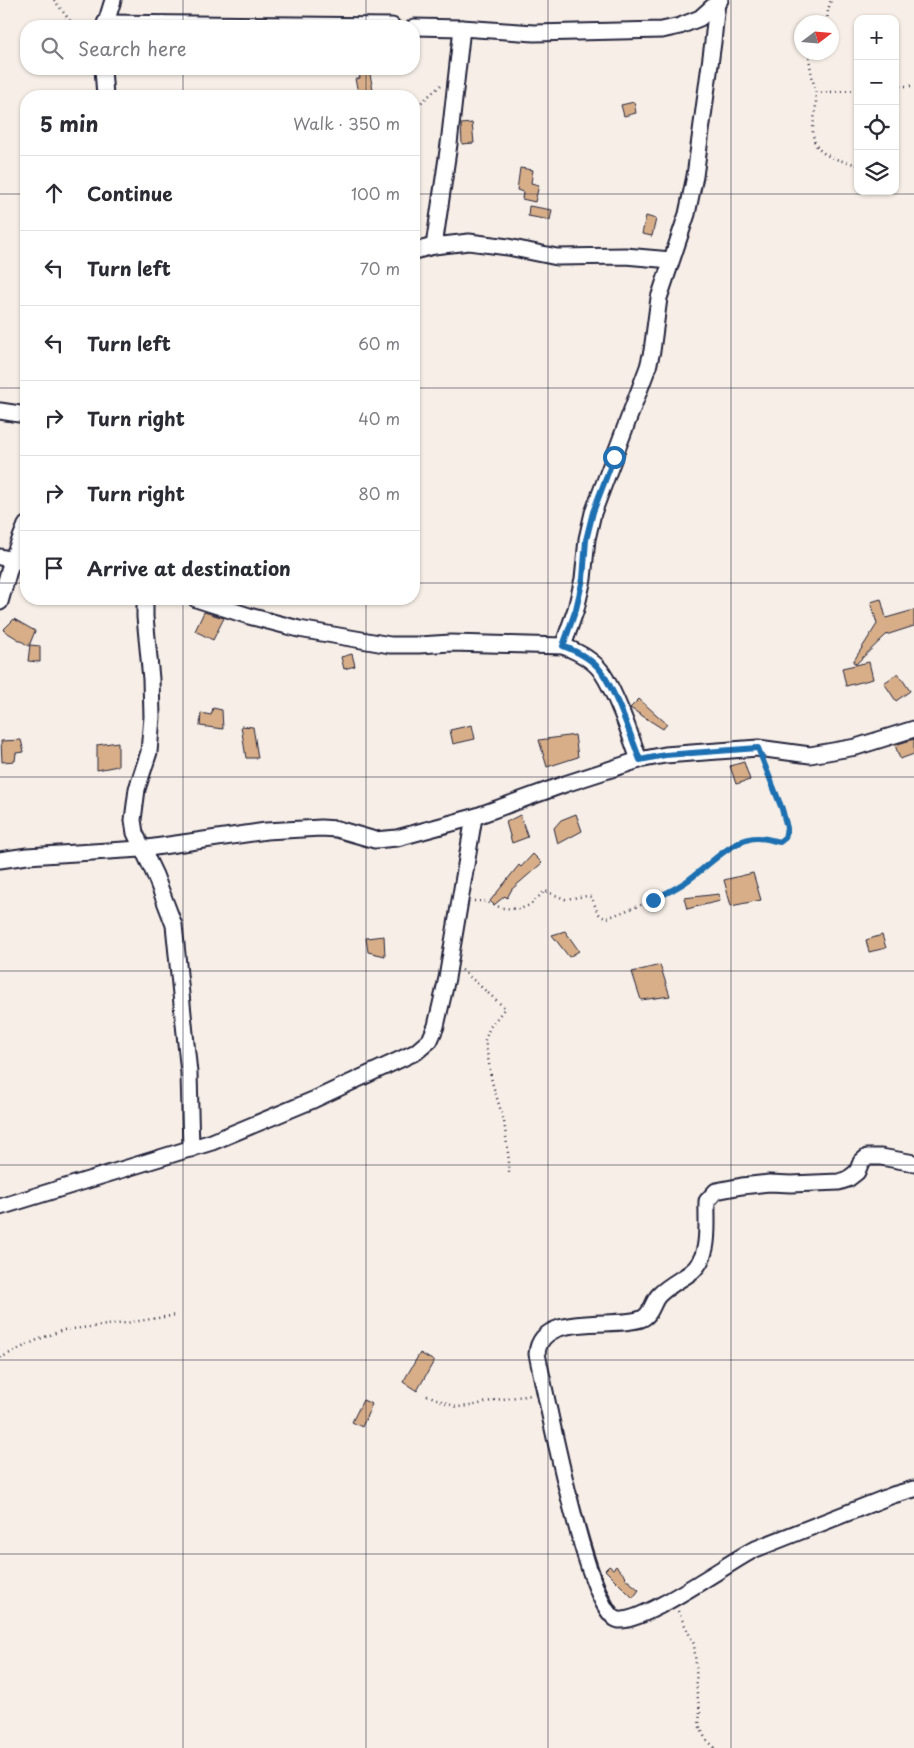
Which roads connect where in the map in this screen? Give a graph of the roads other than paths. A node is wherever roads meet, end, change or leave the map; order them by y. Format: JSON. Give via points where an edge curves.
{"nodes":[{"id":1,"x":113,"y":0,"type":"edge"},
{"id":2,"x":700,"y":0,"type":"edge"},
{"id":3,"x":719,"y":1,"type":"edge"},
{"id":4,"x":700,"y":18,"type":"junction"},
{"id":5,"x":107,"y":20,"type":"edge"},
{"id":6,"x":420,"y":27,"type":"edge"},
{"id":7,"x":462,"y":28,"type":"junction"},
{"id":8,"x":103,"y":75,"type":"edge"},
{"id":9,"x":105,"y":90,"type":"edge"},
{"id":10,"x":434,"y":246,"type":"junction"},
{"id":11,"x":420,"y":250,"type":"edge"},
{"id":12,"x":671,"y":260,"type":"junction"},
{"id":13,"x":0,"y":411,"type":"edge"},
{"id":14,"x":20,"y":414,"type":"edge"},
{"id":15,"x":20,"y":541,"type":"edge"},
{"id":16,"x":13,"y":560,"type":"edge"},
{"id":17,"x":0,"y":602,"type":"edge"},
{"id":18,"x":145,"y":605,"type":"edge"},
{"id":19,"x":215,"y":605,"type":"edge"},
{"id":20,"x":563,"y":646,"type":"junction"},
{"id":21,"x":914,"y":729,"type":"edge"},
{"id":22,"x":640,"y":760,"type":"junction"},
{"id":23,"x":474,"y":817,"type":"junction"},
{"id":24,"x":141,"y":849,"type":"junction"},
{"id":25,"x":0,"y":860,"type":"edge"},
{"id":26,"x":191,"y":1149,"type":"junction"},
{"id":27,"x":914,"y":1163,"type":"edge"},
{"id":28,"x":0,"y":1208,"type":"edge"},
{"id":29,"x":914,"y":1489,"type":"edge"}],
"edges":[{"from":1,"to":5,"type":"street"},
{"from":2,"to":4,"type":"street"},
{"from":3,"to":4,"type":"street"},
{"from":3,"to":12,"type":"street","via":[[695,176],[687,214]]},
{"from":4,"to":7,"type":"street","via":[[662,30],[534,33]]},
{"from":6,"to":7,"type":"street"},
{"from":7,"to":10,"type":"street"},
{"from":8,"to":9,"type":"street"},
{"from":10,"to":11,"type":"street"},
{"from":10,"to":12,"type":"street","via":[[469,242],[557,257],[625,256]]},
{"from":12,"to":20,"type":"street","via":[[659,298],[648,367],[593,512],[586,540],[583,579]]},
{"from":13,"to":14,"type":"street"},
{"from":15,"to":16,"type":"street"},
{"from":16,"to":17,"type":"street"},
{"from":18,"to":24,"type":"street","via":[[152,717],[149,752],[135,800],[135,833]]},
{"from":19,"to":20,"type":"street","via":[[299,629],[390,645]]},
{"from":20,"to":22,"type":"street","via":[[575,650],[600,670]]},
{"from":21,"to":22,"type":"street","via":[[810,755],[758,748]]},
{"from":22,"to":23,"type":"street"},
{"from":23,"to":24,"type":"street","via":[[397,838],[376,840],[337,829],[320,828]]},
{"from":23,"to":26,"type":"street","via":[[450,959],[430,1040],[416,1052],[313,1100]]},
{"from":24,"to":25,"type":"street"},
{"from":24,"to":26,"type":"street","via":[[155,875],[174,926],[189,1073]]},
{"from":26,"to":28,"type":"street"},
{"from":27,"to":29,"type":"street","via":[[867,1157],[857,1172],[839,1182],[770,1183],[716,1191],[706,1201],[706,1236],[700,1264],[658,1296],[646,1316],[627,1322],[576,1323],[546,1335],[538,1344],[537,1354],[583,1549],[607,1609],[620,1620],[643,1614],[754,1550]]}]}
